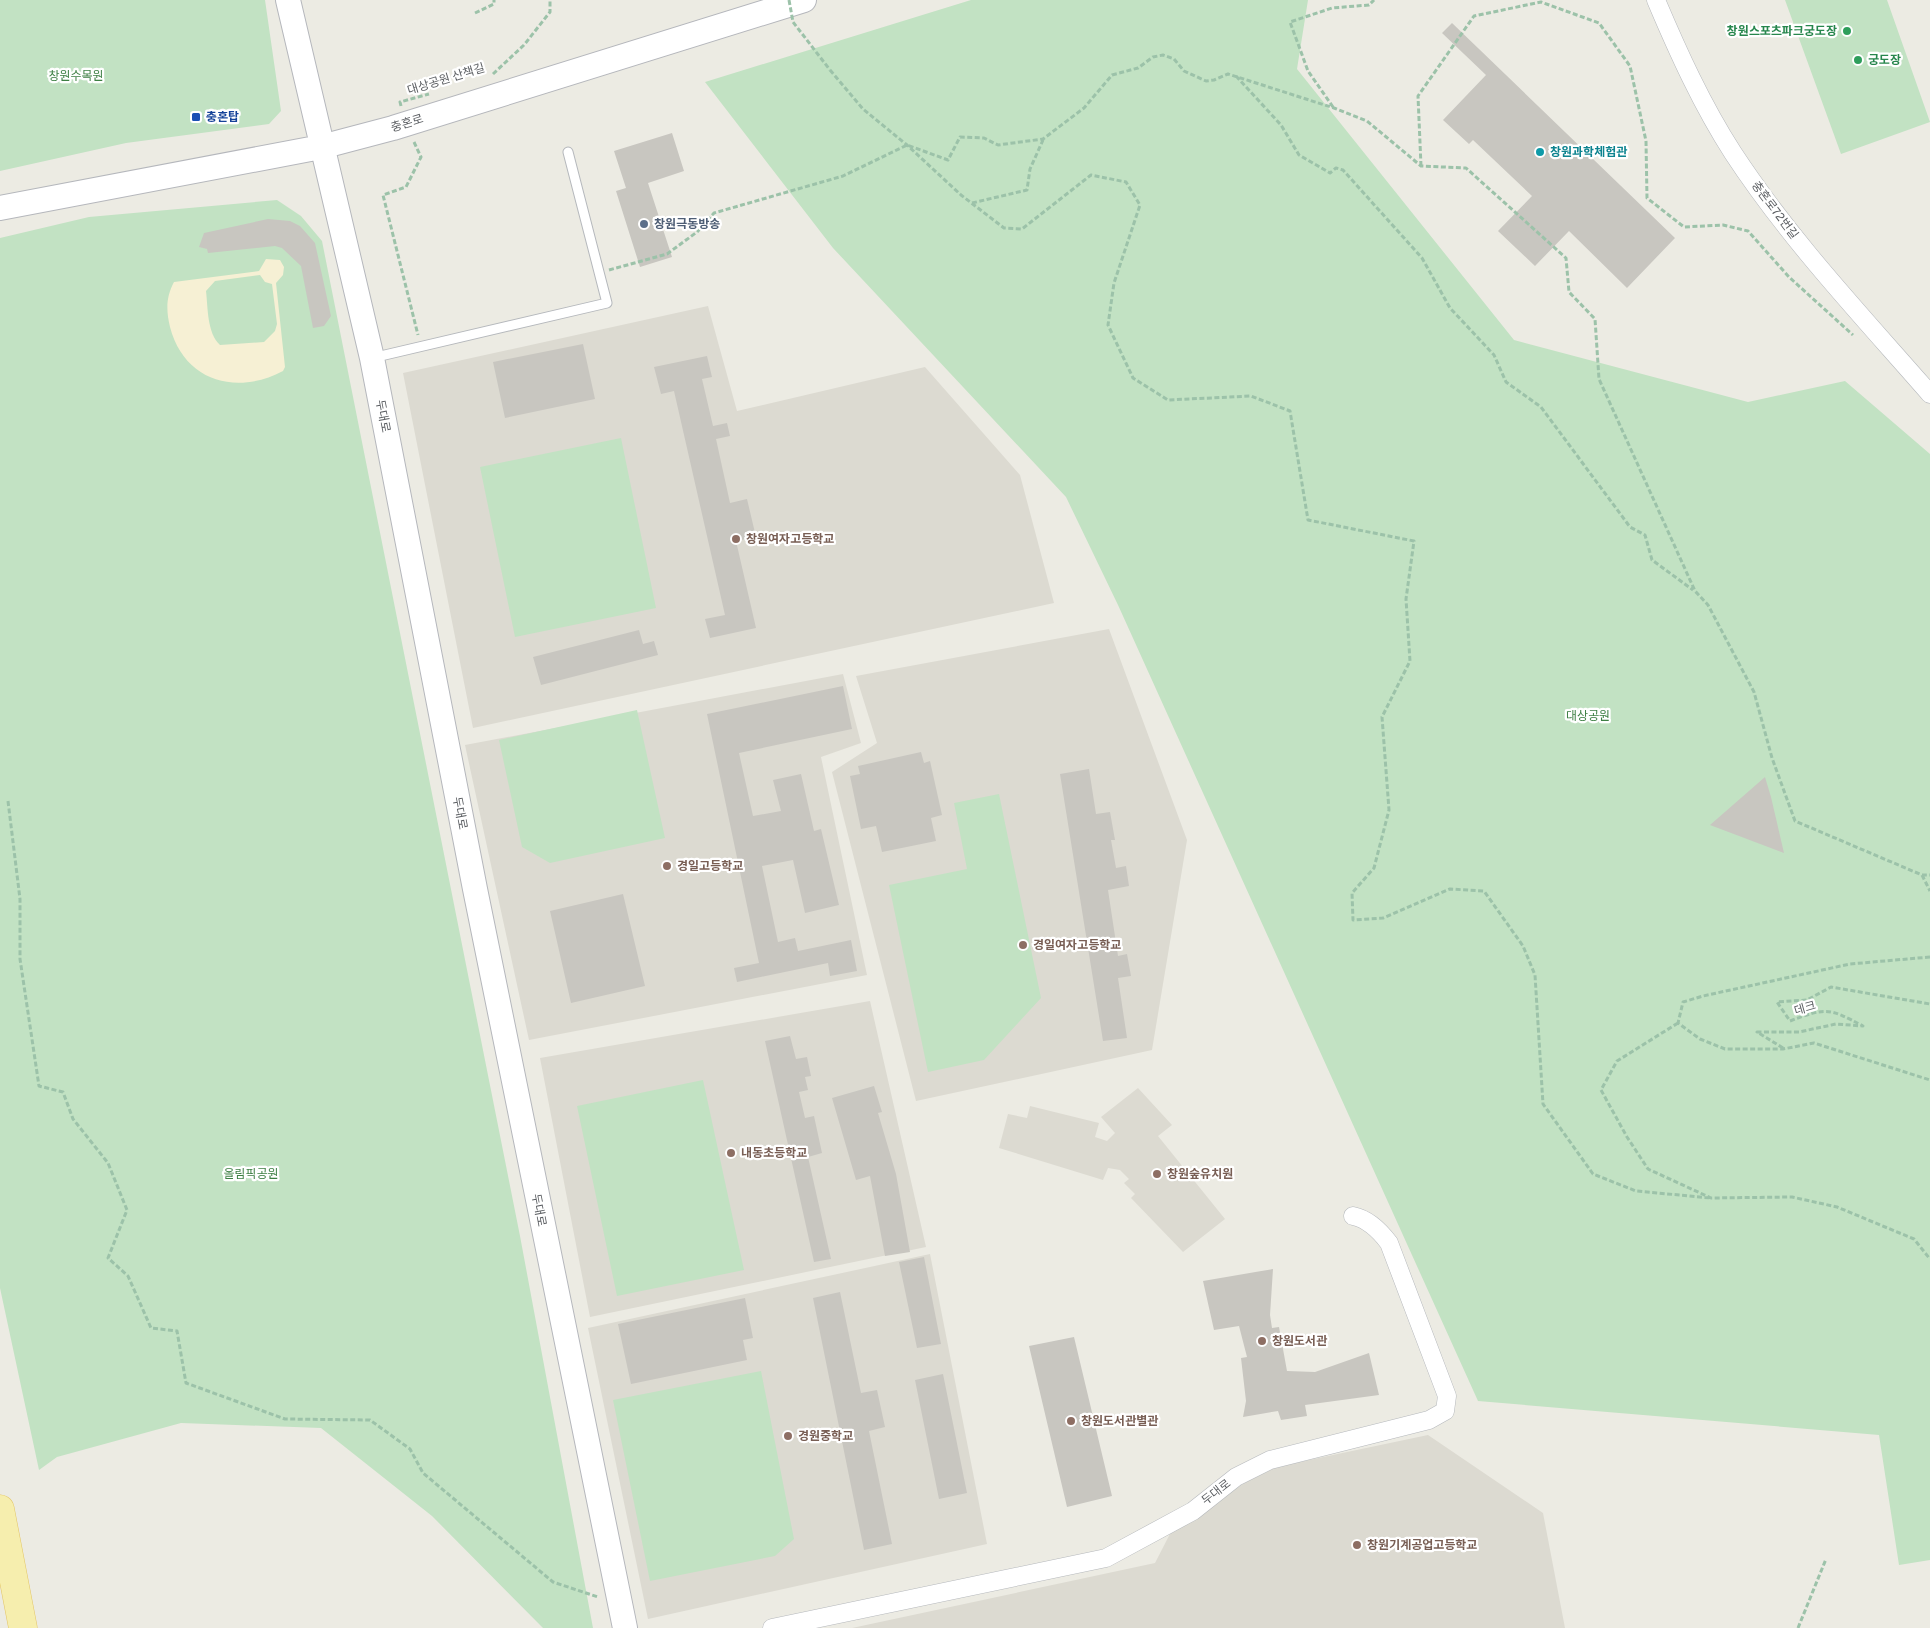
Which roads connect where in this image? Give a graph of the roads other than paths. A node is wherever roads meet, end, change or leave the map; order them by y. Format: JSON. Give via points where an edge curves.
{"nodes":[{"id":1,"x":288,"y":0,"type":"edge"},
{"id":2,"x":804,"y":0,"type":"edge"},
{"id":3,"x":1656,"y":0,"type":"edge"},
{"id":4,"x":321,"y":147,"type":"junction"},
{"id":5,"x":568,"y":152,"type":"dead end"},
{"id":6,"x":0,"y":208,"type":"edge"},
{"id":7,"x":372,"y":358,"type":"junction"},
{"id":8,"x":1930,"y":394,"type":"edge"},
{"id":9,"x":1352,"y":1216,"type":"dead end"},
{"id":10,"x":0,"y":1509,"type":"edge"},
{"id":11,"x":23,"y":1628,"type":"edge"},
{"id":12,"x":625,"y":1628,"type":"edge"},
{"id":13,"x":772,"y":1628,"type":"edge"}],
"edges":[{"from":1,"to":4,"type":"street","name":"두대로"},
{"from":2,"to":4,"type":"street","name":"충혼로","via":[[406,124]]},
{"from":3,"to":8,"type":"street","name":"충혼로72번길","via":[[1682,61],[1732,152],[1786,227],[1844,298]]},
{"from":4,"to":6,"type":"street","name":"충혼로"},
{"from":4,"to":7,"type":"street","name":"두대로"},
{"from":5,"to":7,"type":"lane","via":[[607,303]]},
{"from":7,"to":12,"type":"street","name":"두대로","via":[[479,908]]},
{"from":9,"to":13,"type":"street","name":"두대로","via":[[1359,1217],[1379,1231],[1389,1243],[1448,1396],[1445,1411],[1429,1420],[1270,1460],[1236,1477],[1193,1511],[1106,1558]]},
{"from":10,"to":11,"type":"main road"}]}
